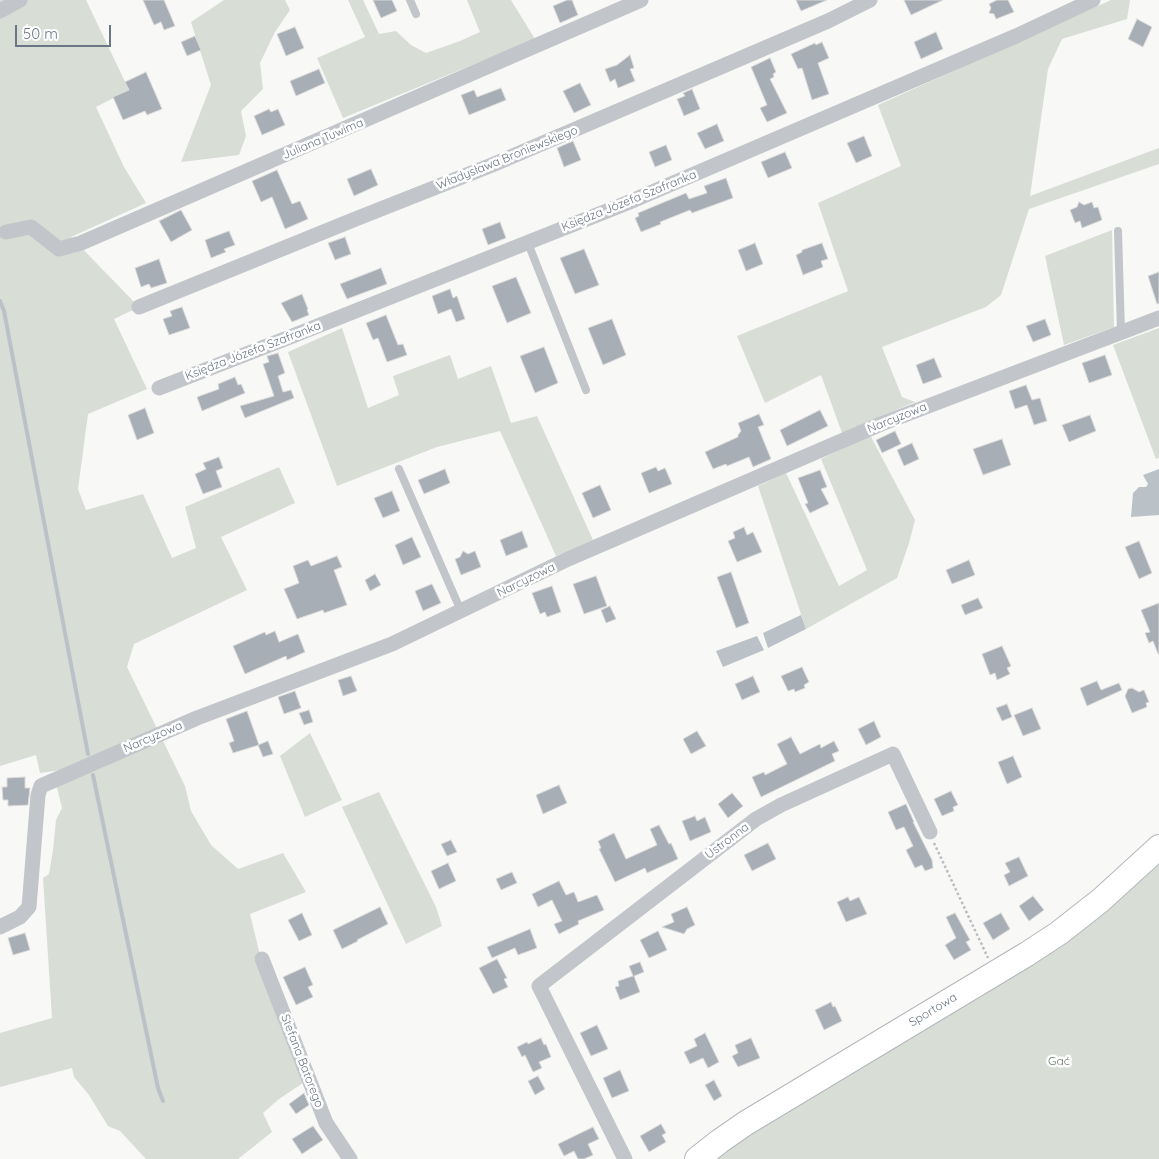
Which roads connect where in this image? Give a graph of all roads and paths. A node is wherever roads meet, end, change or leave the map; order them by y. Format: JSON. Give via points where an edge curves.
{"nodes":[{"id":1,"x":20,"y":0,"type":"edge"},
{"id":2,"x":410,"y":0,"type":"edge"},
{"id":3,"x":641,"y":0,"type":"edge"},
{"id":4,"x":870,"y":0,"type":"edge"},
{"id":5,"x":1093,"y":0,"type":"edge"},
{"id":6,"x":0,"y":12,"type":"edge"},
{"id":7,"x":416,"y":14,"type":"dead end"},
{"id":8,"x":1118,"y":231,"type":"dead end"},
{"id":9,"x":6,"y":232,"type":"dead end"},
{"id":10,"x":528,"y":243,"type":"junction"},
{"id":11,"x":139,"y":307,"type":"dead end"},
{"id":12,"x":1159,"y":318,"type":"edge"},
{"id":13,"x":1121,"y":332,"type":"junction"},
{"id":14,"x":158,"y":388,"type":"dead end"},
{"id":15,"x":586,"y":390,"type":"dead end"},
{"id":16,"x":399,"y":469,"type":"dead end"},
{"id":17,"x":461,"y":611,"type":"junction"},
{"id":18,"x":930,"y":832,"type":"joint"},
{"id":19,"x":1159,"y":847,"type":"edge"},
{"id":20,"x":0,"y":927,"type":"edge"},
{"id":21,"x":262,"y":959,"type":"dead end"},
{"id":22,"x":995,"y":974,"type":"junction"},
{"id":23,"x":350,"y":1159,"type":"edge"},
{"id":24,"x":625,"y":1159,"type":"edge"},
{"id":25,"x":697,"y":1159,"type":"edge"}],
"edges":[{"from":1,"to":6,"type":"street"},
{"from":2,"to":7,"type":"lane"},
{"from":3,"to":9,"type":"street","name":"Juliana Tuwima","via":[[81,243],[59,249],[31,227]]},
{"from":4,"to":11,"type":"street","name":"Władysława Broniewskiego","via":[[492,165]]},
{"from":5,"to":10,"type":"street","name":"Księdza Józefa Szafranka","via":[[787,136]]},
{"from":8,"to":13,"type":"lane"},
{"from":10,"to":14,"type":"street","name":"Księdza Józefa Szafranka"},
{"from":10,"to":15,"type":"lane"},
{"from":12,"to":13,"type":"street","name":"Narcyzowa"},
{"from":13,"to":17,"type":"street","name":"Narcyzowa","via":[[881,424],[568,559]]},
{"from":16,"to":17,"type":"lane"},
{"from":17,"to":20,"type":"street","name":"Narcyzowa","via":[[392,644],[197,718],[41,786],[29,907],[20,917]]},
{"from":18,"to":22,"type":"path"},
{"from":18,"to":24,"type":"street","name":"Ustronna","via":[[893,754],[756,818],[540,986]]},
{"from":19,"to":22,"type":"main road","name":"Sportowa","via":[[1077,920]]},
{"from":21,"to":23,"type":"street","name":"Stefana Batorego","via":[[326,1123]]},
{"from":22,"to":25,"type":"main road","name":"Sportowa","via":[[746,1123]]}]}
